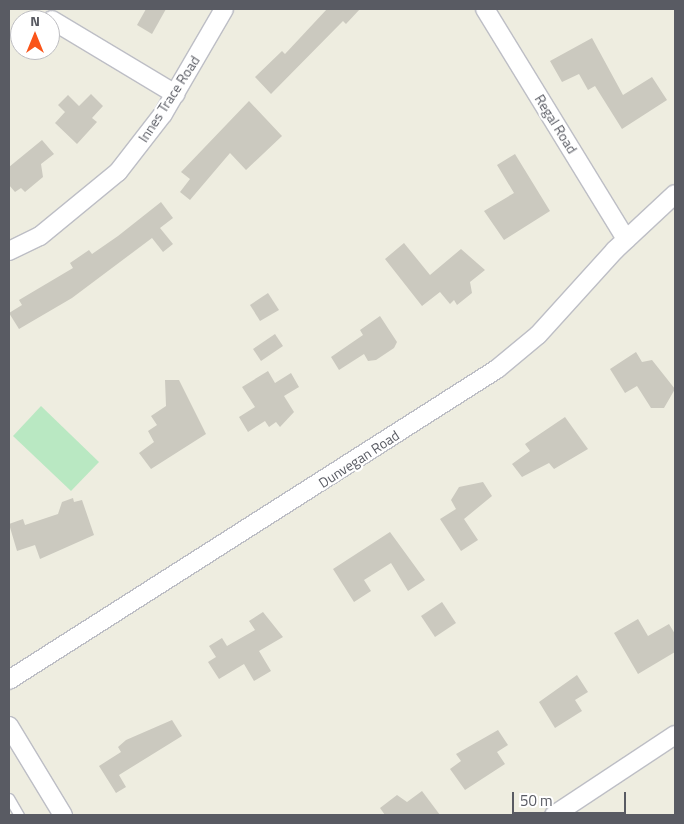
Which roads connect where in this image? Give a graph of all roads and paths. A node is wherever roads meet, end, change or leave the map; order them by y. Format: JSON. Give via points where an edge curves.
{"nodes":[{"id":1,"x":224,"y":9,"type":"edge"},
{"id":2,"x":485,"y":9,"type":"edge"},
{"id":3,"x":60,"y":25,"type":"edge"},
{"id":4,"x":175,"y":94,"type":"junction"},
{"id":5,"x":675,"y":194,"type":"edge"},
{"id":6,"x":626,"y":239,"type":"junction"},
{"id":7,"x":9,"y":251,"type":"edge"},
{"id":8,"x":9,"y":680,"type":"edge"},
{"id":9,"x":9,"y":726,"type":"edge"},
{"id":10,"x":675,"y":735,"type":"edge"},
{"id":11,"x":9,"y":798,"type":"edge"},
{"id":12,"x":19,"y":815,"type":"edge"},
{"id":13,"x":63,"y":815,"type":"edge"},
{"id":14,"x":554,"y":815,"type":"edge"}],
"edges":[{"from":1,"to":4,"type":"street","name":"Innes Trace Road"},
{"from":2,"to":6,"type":"street","name":"Regal Road"},
{"from":3,"to":4,"type":"street"},
{"from":4,"to":7,"type":"street","name":"Innes Trace Road","via":[[118,172],[40,236]]},
{"from":5,"to":6,"type":"street","name":"Dunvegan Road"},
{"from":6,"to":8,"type":"street","name":"Dunvegan Road","via":[[555,319],[497,369]]},
{"from":9,"to":13,"type":"street"},
{"from":10,"to":14,"type":"street"},
{"from":11,"to":12,"type":"lane"}]}
